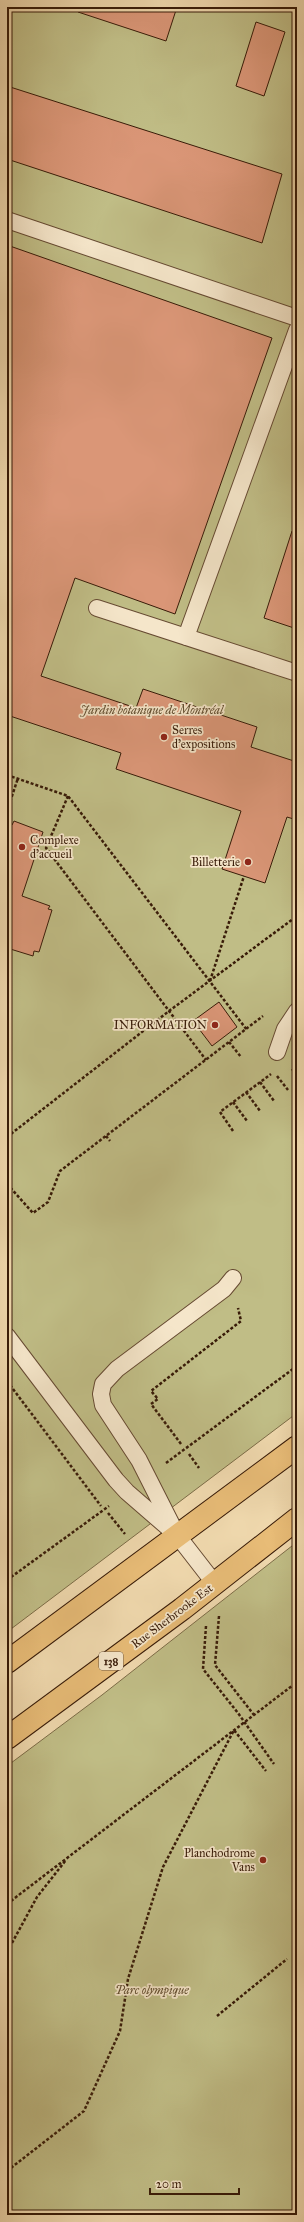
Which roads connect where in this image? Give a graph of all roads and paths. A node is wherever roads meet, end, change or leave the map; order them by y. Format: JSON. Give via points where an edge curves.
{"nodes":[{"id":1,"x":7,"y":220,"type":"edge"},
{"id":2,"x":297,"y":318,"type":"edge"},
{"id":3,"x":297,"y":330,"type":"edge"},
{"id":4,"x":97,"y":608,"type":"dead end"},
{"id":5,"x":186,"y":637,"type":"junction"},
{"id":6,"x":297,"y":673,"type":"edge"},
{"id":7,"x":7,"y":775,"type":"edge"},
{"id":8,"x":18,"y":778,"type":"junction"},
{"id":9,"x":68,"y":796,"type":"junction"},
{"id":10,"x":7,"y":811,"type":"edge"},
{"id":11,"x":244,"y":876,"type":"dead end"},
{"id":12,"x":297,"y":916,"type":"edge"},
{"id":13,"x":210,"y":981,"type":"junction"},
{"id":14,"x":169,"y":1011,"type":"junction"},
{"id":15,"x":297,"y":1011,"type":"edge"},
{"id":16,"x":257,"y":1021,"type":"dead end"},
{"id":17,"x":246,"y":1030,"type":"junction"},
{"id":18,"x":229,"y":1042,"type":"junction"},
{"id":19,"x":277,"y":1052,"type":"dead end"},
{"id":20,"x":241,"y":1057,"type":"dead end"},
{"id":21,"x":206,"y":1060,"type":"junction"},
{"id":22,"x":260,"y":1082,"type":"junction"},
{"id":23,"x":288,"y":1090,"type":"dead end"},
{"id":24,"x":246,"y":1092,"type":"junction"},
{"id":25,"x":274,"y":1100,"type":"dead end"},
{"id":26,"x":233,"y":1102,"type":"junction"},
{"id":27,"x":260,"y":1111,"type":"dead end"},
{"id":28,"x":247,"y":1121,"type":"dead end"},
{"id":29,"x":233,"y":1131,"type":"dead end"},
{"id":30,"x":106,"y":1136,"type":"junction"},
{"id":31,"x":7,"y":1137,"type":"edge"},
{"id":32,"x":110,"y":1141,"type":"dead end"},
{"id":33,"x":7,"y":1184,"type":"edge"},
{"id":34,"x":233,"y":1278,"type":"dead end"},
{"id":35,"x":236,"y":1305,"type":"dead end"},
{"id":36,"x":7,"y":1336,"type":"edge"},
{"id":37,"x":297,"y":1366,"type":"edge"},
{"id":38,"x":7,"y":1381,"type":"edge"},
{"id":39,"x":181,"y":1444,"type":"dead end"},
{"id":40,"x":297,"y":1446,"type":"edge"},
{"id":41,"x":189,"y":1454,"type":"dead end"},
{"id":42,"x":167,"y":1462,"type":"dead end"},
{"id":43,"x":199,"y":1468,"type":"dead end"},
{"id":44,"x":113,"y":1502,"type":"dead end"},
{"id":45,"x":101,"y":1506,"type":"dead end"},
{"id":46,"x":108,"y":1513,"type":"dead end"},
{"id":47,"x":297,"y":1519,"type":"edge"},
{"id":48,"x":125,"y":1534,"type":"dead end"},
{"id":49,"x":177,"y":1535,"type":"junction"},
{"id":50,"x":7,"y":1580,"type":"edge"},
{"id":51,"x":214,"y":1584,"type":"junction"},
{"id":52,"x":219,"y":1616,"type":"dead end"},
{"id":53,"x":206,"y":1626,"type":"dead end"},
{"id":54,"x":7,"y":1662,"type":"edge"},
{"id":55,"x":297,"y":1682,"type":"edge"},
{"id":56,"x":254,"y":1715,"type":"junction"},
{"id":57,"x":245,"y":1722,"type":"junction"},
{"id":58,"x":234,"y":1730,"type":"junction"},
{"id":59,"x":7,"y":1738,"type":"edge"},
{"id":60,"x":274,"y":1764,"type":"dead end"},
{"id":61,"x":266,"y":1771,"type":"dead end"},
{"id":62,"x":69,"y":1857,"type":"junction"},
{"id":63,"x":7,"y":1904,"type":"edge"},
{"id":64,"x":12,"y":1943,"type":"dead end"},
{"id":65,"x":287,"y":1960,"type":"dead end"},
{"id":66,"x":217,"y":2016,"type":"dead end"},
{"id":67,"x":7,"y":2171,"type":"edge"}],
"edges":[{"from":1,"to":2,"type":"lane"},
{"from":3,"to":5,"type":"lane"},
{"from":4,"to":5,"type":"lane"},
{"from":5,"to":6,"type":"lane"},
{"from":7,"to":8,"type":"path"},
{"from":8,"to":9,"type":"path"},
{"from":8,"to":10,"type":"path"},
{"from":9,"to":13,"type":"path"},
{"from":9,"to":14,"type":"path","via":[[46,848]]},
{"from":11,"to":13,"type":"path"},
{"from":12,"to":13,"type":"path"},
{"from":13,"to":14,"type":"path"},
{"from":13,"to":17,"type":"path"},
{"from":14,"to":21,"type":"path"},
{"from":14,"to":31,"type":"path"},
{"from":15,"to":19,"type":"lane","via":[[285,1029]]},
{"from":16,"to":17,"type":"path"},
{"from":17,"to":18,"type":"path"},
{"from":18,"to":20,"type":"path"},
{"from":18,"to":21,"type":"path"},
{"from":21,"to":30,"type":"path"},
{"from":22,"to":23,"type":"path","via":[[273,1072]]},
{"from":22,"to":24,"type":"path"},
{"from":22,"to":25,"type":"path"},
{"from":24,"to":26,"type":"path"},
{"from":24,"to":27,"type":"path"},
{"from":26,"to":28,"type":"path"},
{"from":26,"to":29,"type":"path","via":[[220,1112]]},
{"from":30,"to":32,"type":"path"},
{"from":30,"to":33,"type":"path","via":[[60,1171],[48,1202],[33,1213]]},
{"from":34,"to":49,"type":"lane","via":[[224,1289],[117,1369],[103,1384],[102,1405],[139,1460]]},
{"from":35,"to":39,"type":"path","via":[[242,1317],[241,1321],[151,1391],[158,1399],[151,1404]]},
{"from":36,"to":49,"type":"lane","via":[[116,1480]]},
{"from":37,"to":42,"type":"path"},
{"from":38,"to":45,"type":"path"},
{"from":40,"to":49,"type":"main road"},
{"from":41,"to":43,"type":"path"},
{"from":44,"to":50,"type":"path"},
{"from":46,"to":48,"type":"path"},
{"from":47,"to":51,"type":"main road","name":"Rue Sherbrooke Est","number":"138"},
{"from":49,"to":51,"type":"lane"},
{"from":49,"to":54,"type":"main road"},
{"from":51,"to":59,"type":"main road","name":"Rue Sherbrooke Est","number":"138"},
{"from":52,"to":56,"type":"path","via":[[215,1665]]},
{"from":53,"to":57,"type":"path","via":[[203,1669]]},
{"from":55,"to":56,"type":"path"},
{"from":56,"to":57,"type":"path"},
{"from":57,"to":58,"type":"path"},
{"from":57,"to":60,"type":"path"},
{"from":58,"to":61,"type":"path"},
{"from":58,"to":62,"type":"path"},
{"from":58,"to":67,"type":"path","via":[[163,1867],[128,1979],[120,2031],[84,2112]]},
{"from":62,"to":63,"type":"path"},
{"from":62,"to":64,"type":"path","via":[[37,1897]]},
{"from":65,"to":66,"type":"path"}]}
